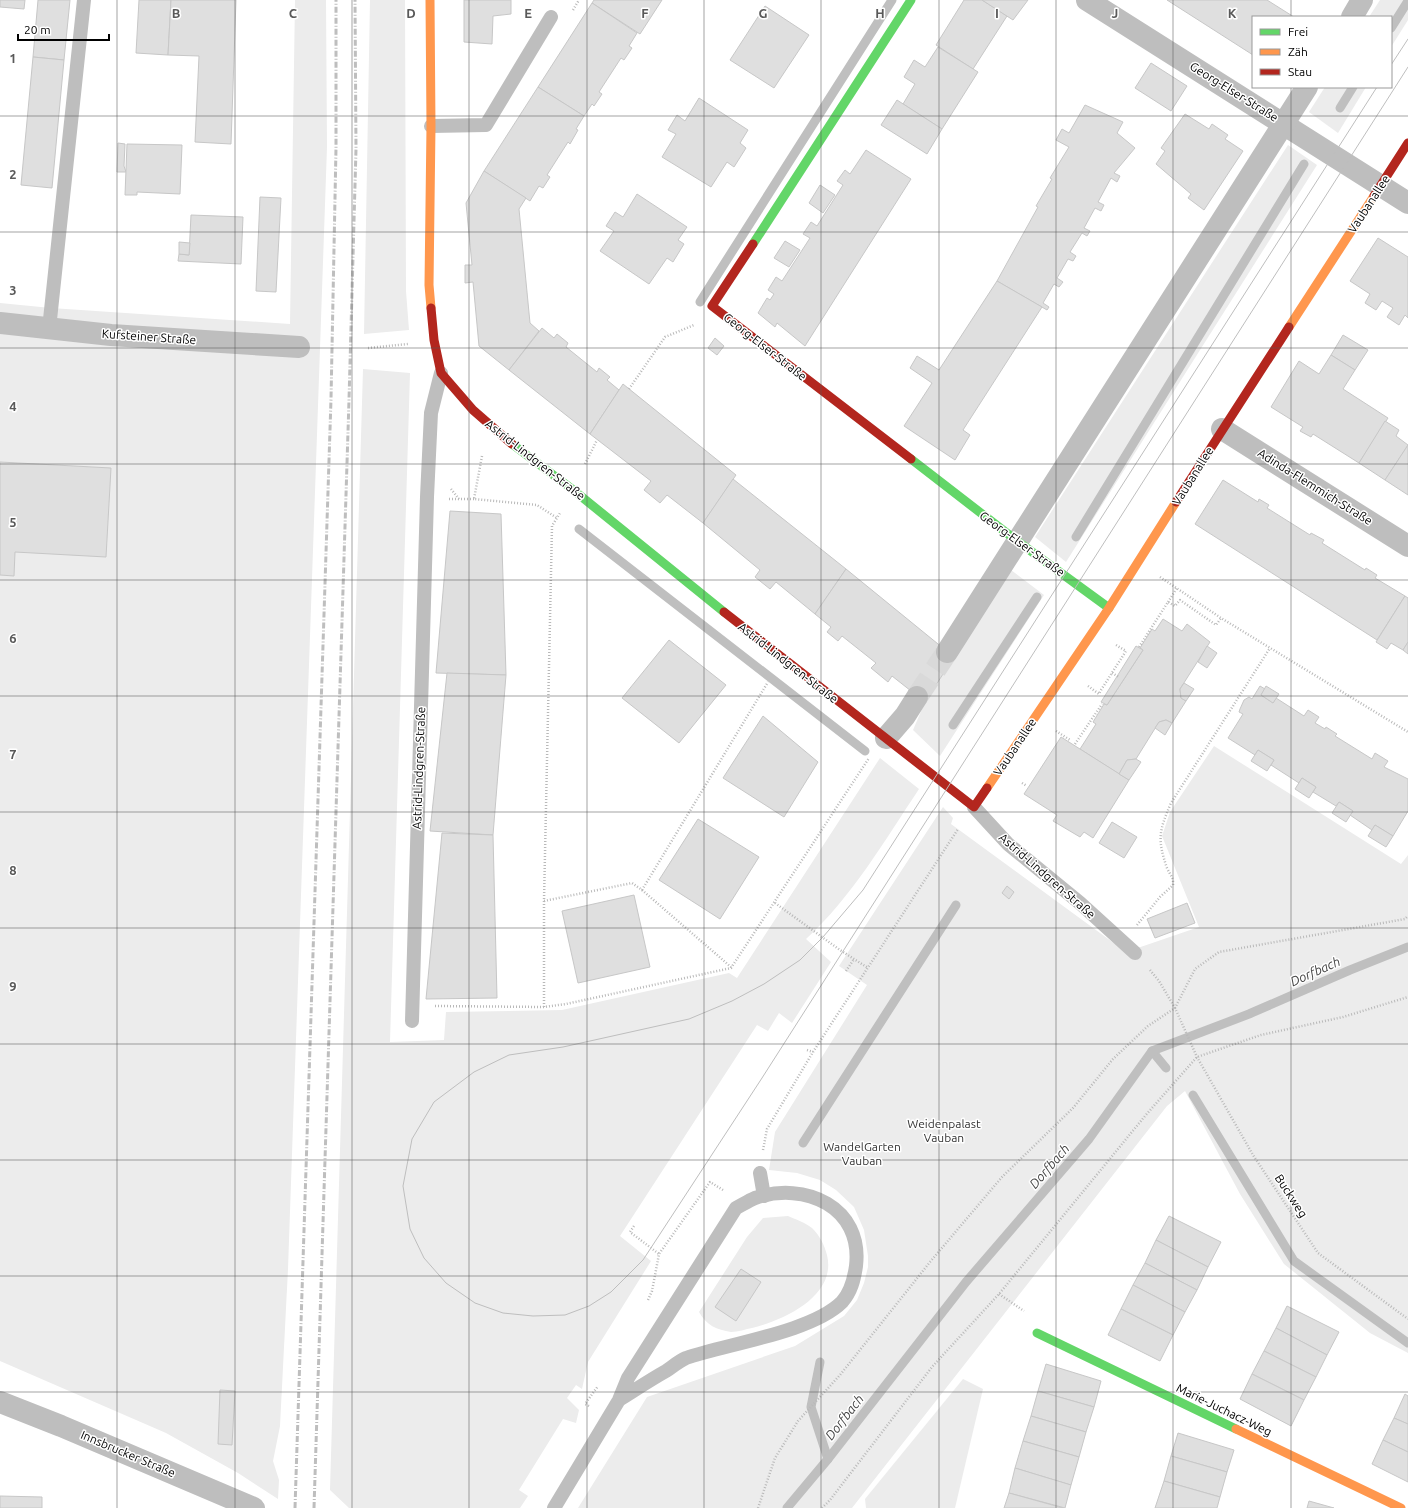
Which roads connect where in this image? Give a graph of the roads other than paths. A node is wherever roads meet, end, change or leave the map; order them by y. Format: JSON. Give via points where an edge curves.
{"nodes":[{"id":1,"x":84,"y":0,"type":"edge"},
{"id":2,"x":430,"y":0,"type":"edge"},
{"id":3,"x":911,"y":0,"type":"edge"},
{"id":4,"x":1087,"y":0,"type":"edge"},
{"id":5,"x":1362,"y":0,"type":"edge"},
{"id":6,"x":1353,"y":16,"type":"edge"},
{"id":7,"x":551,"y":17,"type":"dead end"},
{"id":8,"x":1306,"y":88,"type":"edge"},
{"id":9,"x":1283,"y":123,"type":"junction"},
{"id":10,"x":431,"y":126,"type":"junction"},
{"id":11,"x":1408,"y":143,"type":"edge"},
{"id":12,"x":1381,"y":186,"type":"junction"},
{"id":13,"x":1408,"y":203,"type":"edge"},
{"id":14,"x":0,"y":323,"type":"edge"},
{"id":15,"x":49,"y":329,"type":"junction"},
{"id":16,"x":299,"y":347,"type":"dead end"},
{"id":17,"x":441,"y":373,"type":"junction"},
{"id":18,"x":1222,"y":429,"type":"junction"},
{"id":19,"x":1017,"y":541,"type":"junction"},
{"id":20,"x":1408,"y":546,"type":"edge"},
{"id":21,"x":1109,"y":608,"type":"junction"},
{"id":22,"x":947,"y":652,"type":"tunnel mouth"},
{"id":23,"x":917,"y":697,"type":"tunnel mouth"},
{"id":24,"x":886,"y":738,"type":"junction"},
{"id":25,"x":974,"y":807,"type":"junction"},
{"id":26,"x":1135,"y":953,"type":"road end"},
{"id":27,"x":412,"y":1021,"type":"dead end"},
{"id":28,"x":760,"y":1173,"type":"road end"},
{"id":29,"x":764,"y":1196,"type":"junction"},
{"id":30,"x":1037,"y":1333,"type":"dead end"},
{"id":31,"x":619,"y":1400,"type":"junction"},
{"id":32,"x":0,"y":1402,"type":"edge"},
{"id":33,"x":254,"y":1508,"type":"edge"},
{"id":34,"x":554,"y":1508,"type":"edge"},
{"id":35,"x":1401,"y":1508,"type":"edge"}],
"edges":[{"from":1,"to":15,"type":"lane"},
{"from":2,"to":10,"type":"street","name":"Astrid-Lindgren-Straße"},
{"from":3,"to":19,"type":"street","name":"Georg-Elser-Straße","via":[[712,306]]},
{"from":4,"to":9,"type":"street","name":"Georg-Elser-Straße"},
{"from":5,"to":6,"type":"street"},
{"from":7,"to":10,"type":"lane","via":[[486,125]]},
{"from":8,"to":9,"type":"street"},
{"from":9,"to":12,"type":"street","name":"Georg-Elser-Straße"},
{"from":9,"to":19,"type":"street"},
{"from":10,"to":17,"type":"street","name":"Astrid-Lindgren-Straße","via":[[429,285],[434,340]]},
{"from":11,"to":12,"type":"street","name":"Vaubanallee"},
{"from":12,"to":13,"type":"street"},
{"from":12,"to":18,"type":"street","name":"Vaubanallee"},
{"from":14,"to":15,"type":"street","name":"Kufsteiner Straße"},
{"from":15,"to":16,"type":"street","name":"Kufsteiner Straße"},
{"from":17,"to":24,"type":"street","name":"Astrid-Lindgren-Straße","via":[[473,410],[496,431],[572,489],[782,660]]},
{"from":17,"to":27,"type":"lane","name":"Astrid-Lindgren-Straße","via":[[431,413],[427,497]]},
{"from":18,"to":20,"type":"street","name":"Adinda-Flemmich-Straße"},
{"from":18,"to":21,"type":"street","name":"Vaubanallee"},
{"from":19,"to":21,"type":"street","name":"Georg-Elser-Straße"},
{"from":19,"to":22,"type":"street"},
{"from":21,"to":25,"type":"street","name":"Vaubanallee"},
{"from":23,"to":24,"type":"street"},
{"from":24,"to":25,"type":"street","name":"Astrid-Lindgren-Straße"},
{"from":25,"to":26,"type":"lane","name":"Astrid-Lindgren-Straße","via":[[1008,844],[1080,903]]},
{"from":28,"to":29,"type":"lane"},
{"from":29,"to":31,"type":"lane","via":[[736,1208],[628,1378]]},
{"from":29,"to":31,"type":"lane","via":[[792,1193],[815,1198],[830,1204],[840,1212],[854,1239],[857,1258],[849,1292],[828,1312],[810,1321],[685,1359]]},
{"from":30,"to":35,"type":"street","name":"Marie-Juchacz-Weg"},
{"from":31,"to":34,"type":"lane"},
{"from":32,"to":33,"type":"street","name":"Innsbrucker Straße"}]}
